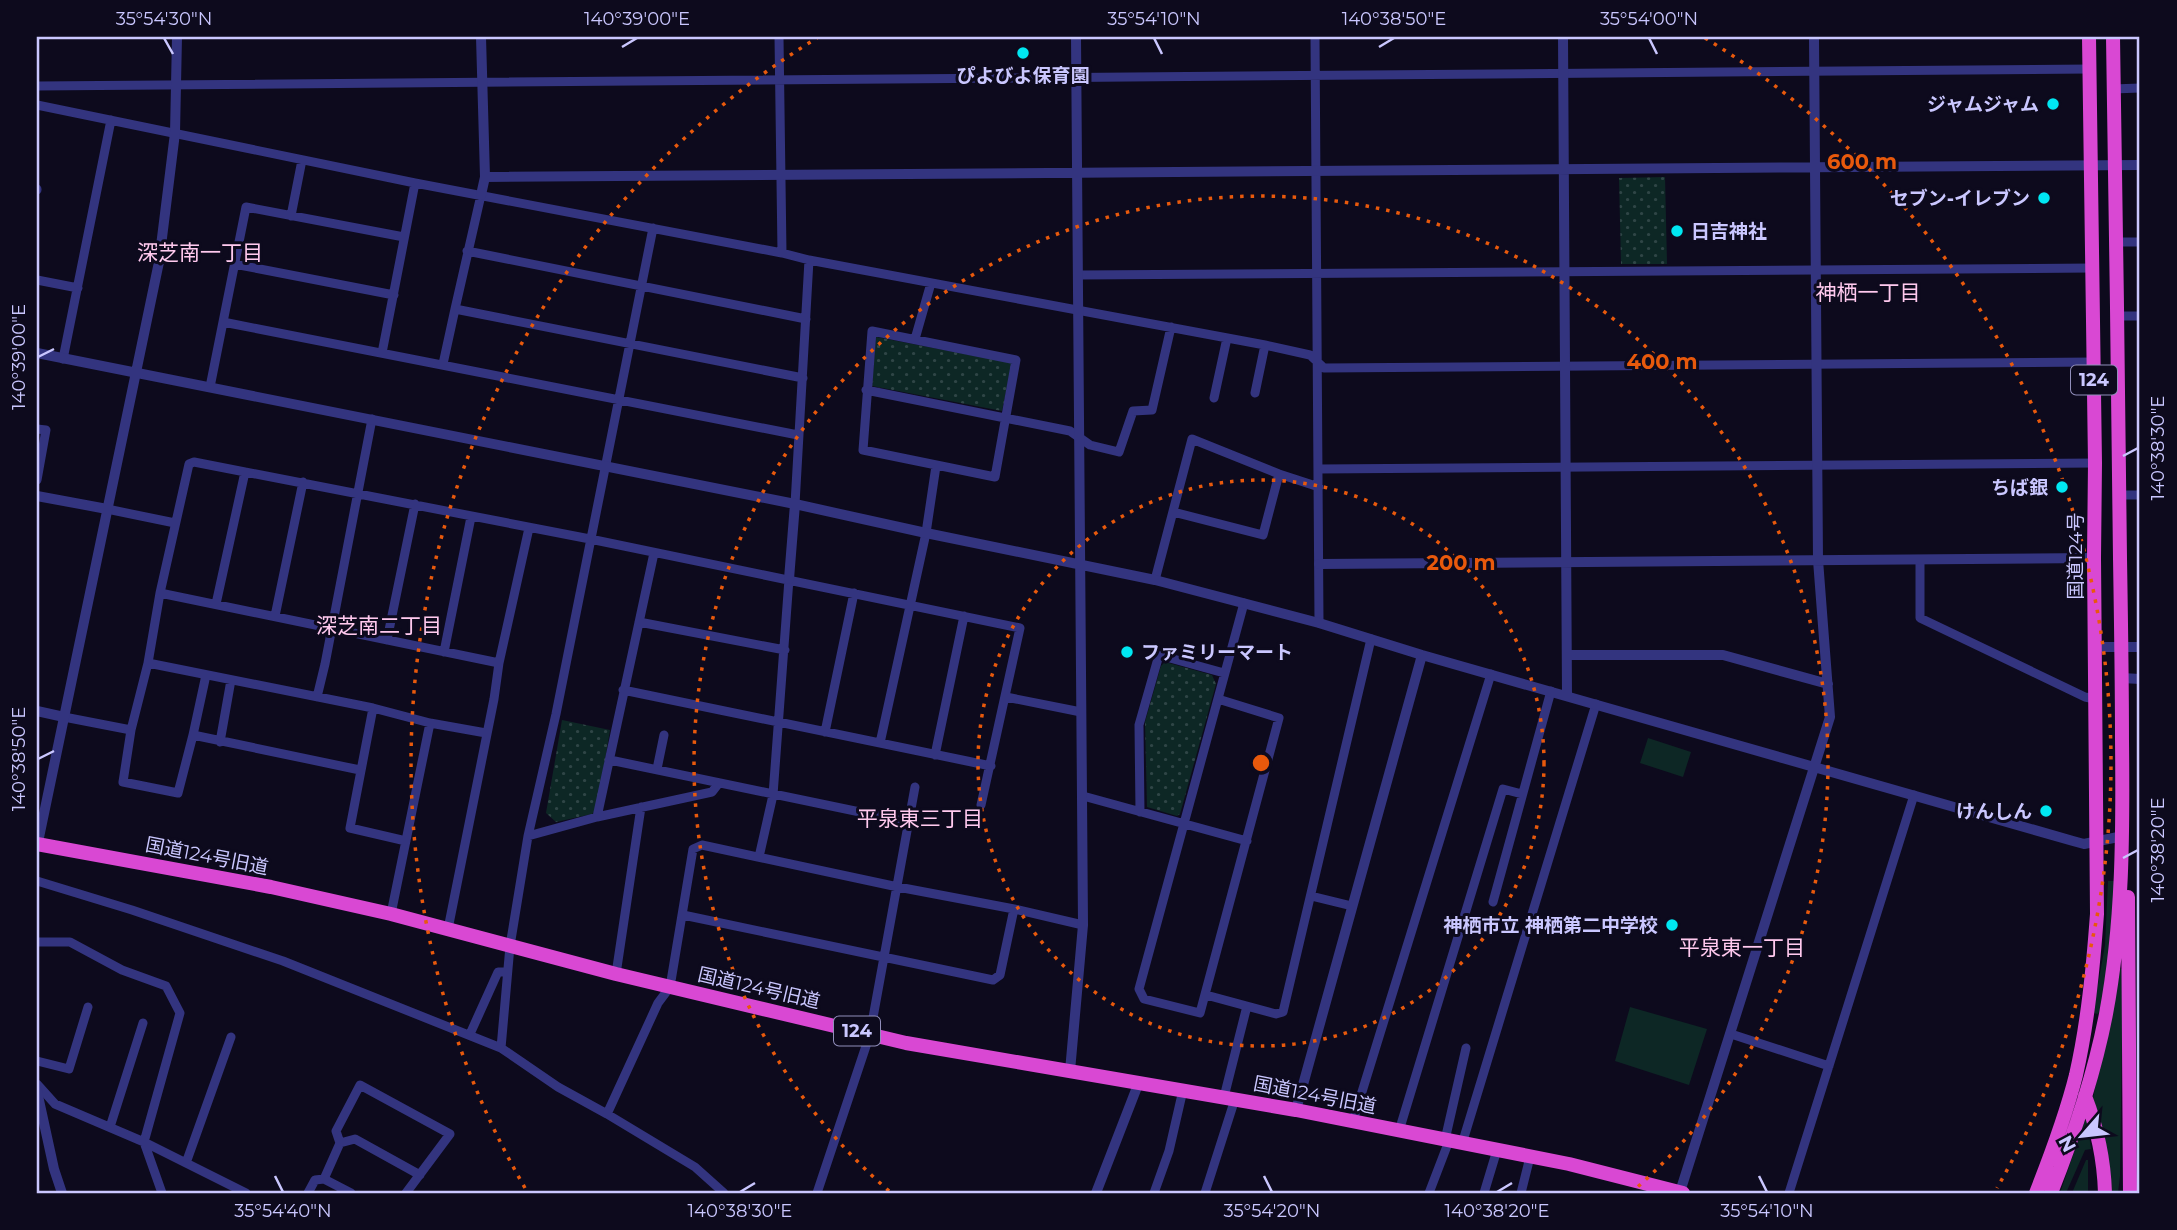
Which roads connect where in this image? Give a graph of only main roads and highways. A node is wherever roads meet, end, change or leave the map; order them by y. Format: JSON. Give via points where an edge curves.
{"nodes":[{"id":1,"x":2089,"y":37,"type":"edge"},
{"id":2,"x":2113,"y":37,"type":"edge"},
{"id":3,"x":2123,"y":836,"type":"junction"},
{"id":4,"x":37,"y":845,"type":"edge"},
{"id":5,"x":2076,"y":1074,"type":"junction"},
{"id":6,"x":2086,"y":1097,"type":"junction"},
{"id":7,"x":1681,"y":1193,"type":"edge"},
{"id":8,"x":2036,"y":1193,"type":"edge"},
{"id":9,"x":2051,"y":1193,"type":"edge"},
{"id":10,"x":2105,"y":1193,"type":"edge"},
{"id":11,"x":2130,"y":1193,"type":"edge"}],
"edges":[{"from":1,"to":5,"type":"highway","name":"国道124号","number":"124","via":[[2097,914],[2093,972]]},
{"from":2,"to":3,"type":"highway","number":"124"},
{"from":3,"to":6,"type":"highway","number":"124","via":[[2113,971]]},
{"from":3,"to":11,"type":"highway","number":"124","via":[[2129,904]]},
{"from":4,"to":7,"type":"highway","name":"国道124号旧道","number":"124","via":[[271,887],[391,914],[616,974],[906,1043],[1353,1121],[1569,1164]]},
{"from":5,"to":6,"type":"highway"},
{"from":5,"to":8,"type":"highway","name":"国道124号","number":"124"},
{"from":6,"to":9,"type":"highway","number":"124"},
{"from":6,"to":10,"type":"highway","via":[[2104,1164]]}]}
